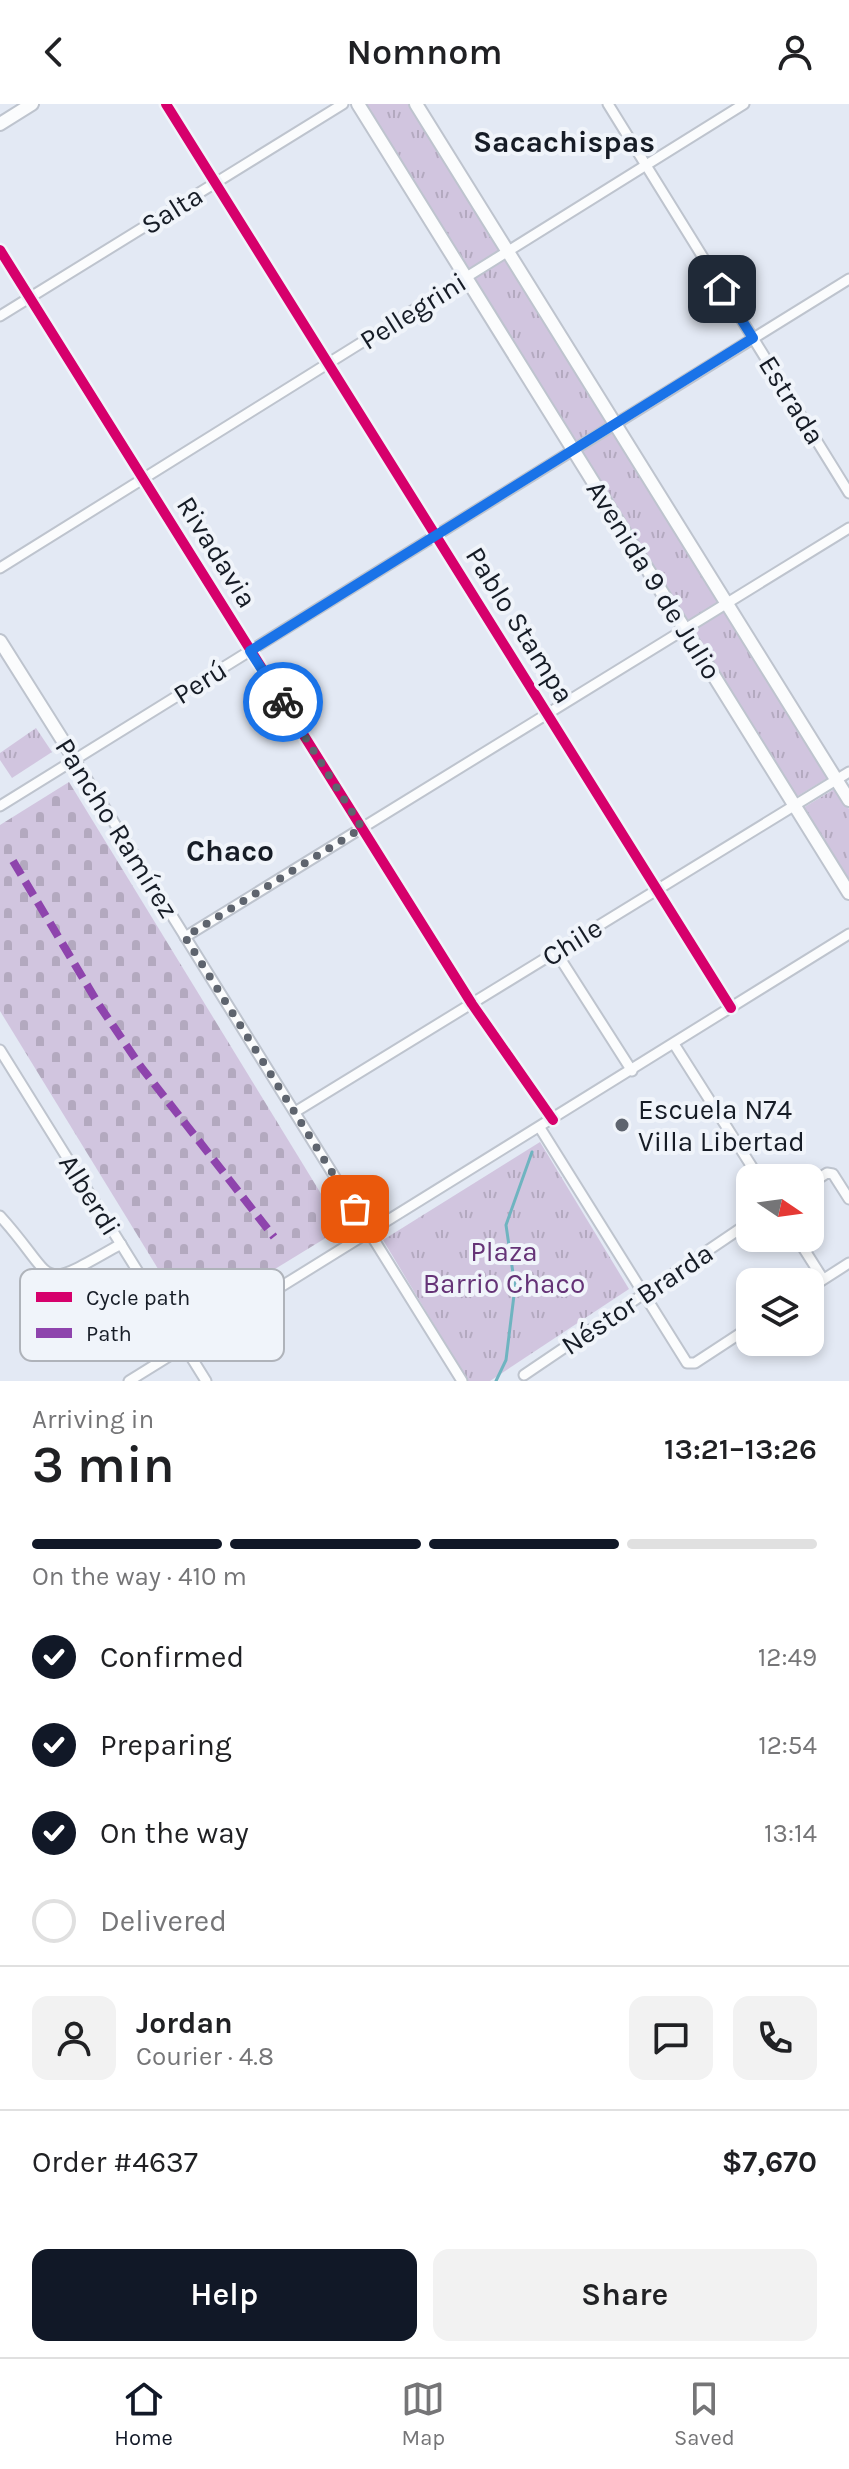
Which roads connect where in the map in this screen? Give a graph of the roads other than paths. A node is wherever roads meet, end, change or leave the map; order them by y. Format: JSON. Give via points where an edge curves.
{"nodes":[{"id":1,"x":32,"y":104,"type":"edge"},
{"id":2,"x":166,"y":104,"type":"edge"},
{"id":3,"x":343,"y":104,"type":"edge"},
{"id":4,"x":358,"y":104,"type":"edge"},
{"id":5,"x":416,"y":104,"type":"edge"},
{"id":6,"x":608,"y":104,"type":"edge"},
{"id":7,"x":744,"y":104,"type":"edge"},
{"id":8,"x":0,"y":124,"type":"edge"},
{"id":9,"x":646,"y":165,"type":"junction"},
{"id":10,"x":215,"y":183,"type":"junction"},
{"id":11,"x":0,"y":250,"type":"edge"},
{"id":12,"x":508,"y":251,"type":"junction"},
{"id":13,"x":466,"y":278,"type":"junction"},
{"id":14,"x":849,"y":279,"type":"edge"},
{"id":15,"x":29,"y":298,"type":"junction"},
{"id":16,"x":0,"y":316,"type":"edge"},
{"id":17,"x":753,"y":338,"type":"junction"},
{"id":18,"x":328,"y":363,"type":"junction"},
{"id":19,"x":615,"y":424,"type":"junction"},
{"id":20,"x":573,"y":450,"type":"junction"},
{"id":21,"x":143,"y":479,"type":"junction"},
{"id":22,"x":849,"y":493,"type":"edge"},
{"id":23,"x":849,"y":528,"type":"edge"},
{"id":24,"x":436,"y":536,"type":"junction"},
{"id":25,"x":0,"y":568,"type":"edge"},
{"id":26,"x":726,"y":603,"type":"junction"},
{"id":27,"x":684,"y":629,"type":"junction"},
{"id":28,"x":0,"y":641,"type":"edge"},
{"id":29,"x":250,"y":651,"type":"junction"},
{"id":30,"x":547,"y":714,"type":"junction"},
{"id":31,"x":75,"y":760,"type":"junction"},
{"id":32,"x":849,"y":772,"type":"edge"},
{"id":33,"x":836,"y":780,"type":"junction"},
{"id":34,"x":849,"y":800,"type":"edge"},
{"id":35,"x":0,"y":806,"type":"edge"},
{"id":36,"x":794,"y":806,"type":"junction"},
{"id":37,"x":362,"y":828,"type":"junction"},
{"id":38,"x":657,"y":890,"type":"junction"},
{"id":39,"x":849,"y":893,"type":"edge"},
{"id":40,"x":849,"y":934,"type":"edge"},
{"id":41,"x":185,"y":937,"type":"junction"},
{"id":42,"x":556,"y":952,"type":"junction"},
{"id":43,"x":472,"y":1004,"type":"junction"},
{"id":44,"x":731,"y":1008,"type":"junction"},
{"id":45,"x":674,"y":1044,"type":"junction"},
{"id":46,"x":1,"y":1053,"type":"edge"},
{"id":47,"x":632,"y":1071,"type":"junction"},
{"id":48,"x":295,"y":1112,"type":"junction"},
{"id":49,"x":553,"y":1120,"type":"junction"},
{"id":50,"x":540,"y":1128,"type":"junction"},
{"id":51,"x":750,"y":1164,"type":"edge"},
{"id":52,"x":824,"y":1175,"type":"edge"},
{"id":53,"x":849,"y":1199,"type":"edge"},
{"id":54,"x":0,"y":1216,"type":"edge"},
{"id":55,"x":736,"y":1231,"type":"edge"},
{"id":56,"x":370,"y":1233,"type":"junction"},
{"id":57,"x":121,"y":1244,"type":"junction"},
{"id":58,"x":849,"y":1263,"type":"edge"},
{"id":59,"x":39,"y":1269,"type":"edge"},
{"id":60,"x":77,"y":1269,"type":"edge"},
{"id":61,"x":137,"y":1269,"type":"edge"},
{"id":62,"x":824,"y":1278,"type":"edge"},
{"id":63,"x":284,"y":1286,"type":"edge"},
{"id":64,"x":645,"y":1293,"type":"junction"},
{"id":65,"x":736,"y":1336,"type":"edge"},
{"id":66,"x":161,"y":1361,"type":"edge"},
{"id":67,"x":194,"y":1361,"type":"edge"},
{"id":68,"x":524,"y":1375,"type":"dead end"},
{"id":69,"x":129,"y":1381,"type":"edge"},
{"id":70,"x":206,"y":1381,"type":"edge"},
{"id":71,"x":462,"y":1381,"type":"edge"}],
"edges":[{"from":1,"to":8,"type":"main road"},
{"from":2,"to":10,"type":"street","name":"Pablo Stampa"},
{"from":3,"to":10,"type":"street","name":"Salta"},
{"from":4,"to":13,"type":"main road","name":"Avenida 9 de Julio"},
{"from":5,"to":12,"type":"main road","name":"Avenida 9 de Julio"},
{"from":6,"to":9,"type":"street","name":"Estrada"},
{"from":7,"to":9,"type":"street","name":"Pellegrini"},
{"from":9,"to":12,"type":"street","name":"Pellegrini"},
{"from":9,"to":17,"type":"street","name":"Estrada"},
{"from":10,"to":15,"type":"street","name":"Salta"},
{"from":10,"to":18,"type":"street","name":"Pablo Stampa"},
{"from":11,"to":15,"type":"street","name":"Rivadavia"},
{"from":12,"to":13,"type":"street","name":"Pellegrini"},
{"from":12,"to":19,"type":"main road","name":"Avenida 9 de Julio"},
{"from":13,"to":18,"type":"street","name":"Pellegrini"},
{"from":13,"to":20,"type":"main road","name":"Avenida 9 de Julio"},
{"from":14,"to":17,"type":"street","name":"Perú"},
{"from":15,"to":16,"type":"street","name":"Salta"},
{"from":15,"to":21,"type":"street","name":"Rivadavia"},
{"from":17,"to":19,"type":"street","name":"Perú"},
{"from":17,"to":22,"type":"street","name":"Estrada"},
{"from":18,"to":21,"type":"street","name":"Pellegrini"},
{"from":18,"to":24,"type":"street","name":"Pablo Stampa"},
{"from":19,"to":20,"type":"street","name":"Perú"},
{"from":19,"to":26,"type":"main road","name":"Avenida 9 de Julio"},
{"from":20,"to":24,"type":"street","name":"Perú"},
{"from":20,"to":27,"type":"main road","name":"Avenida 9 de Julio"},
{"from":21,"to":25,"type":"street","name":"Pellegrini"},
{"from":21,"to":29,"type":"street","name":"Rivadavia"},
{"from":23,"to":26,"type":"street"},
{"from":24,"to":29,"type":"street","name":"Perú"},
{"from":24,"to":30,"type":"street","name":"Pablo Stampa"},
{"from":26,"to":27,"type":"street"},
{"from":26,"to":33,"type":"main road","name":"Avenida 9 de Julio"},
{"from":27,"to":30,"type":"street"},
{"from":27,"to":36,"type":"main road","name":"Avenida 9 de Julio"},
{"from":28,"to":31,"type":"main road","name":"Pancho Ramírez"},
{"from":29,"to":31,"type":"street","name":"Perú"},
{"from":29,"to":37,"type":"street","name":"Rivadavia"},
{"from":30,"to":37,"type":"street"},
{"from":30,"to":38,"type":"street","name":"Pablo Stampa"},
{"from":31,"to":35,"type":"street","name":"Perú"},
{"from":31,"to":41,"type":"street","name":"Pancho Ramírez"},
{"from":32,"to":33,"type":"street","name":"Chile"},
{"from":33,"to":34,"type":"main road","name":"Avenida 9 de Julio"},
{"from":33,"to":36,"type":"street","name":"Chile"},
{"from":36,"to":38,"type":"street","name":"Chile"},
{"from":36,"to":39,"type":"main road","name":"Avenida 9 de Julio"},
{"from":37,"to":41,"type":"street"},
{"from":37,"to":43,"type":"street","name":"Rivadavia"},
{"from":38,"to":42,"type":"street","name":"Chile"},
{"from":38,"to":44,"type":"street","name":"Pablo Stampa"},
{"from":40,"to":44,"type":"street"},
{"from":41,"to":48,"type":"street","name":"Pancho Ramírez"},
{"from":42,"to":43,"type":"street","name":"Chile"},
{"from":42,"to":47,"type":"street"},
{"from":43,"to":48,"type":"street","name":"Chile"},
{"from":43,"to":49,"type":"street","name":"Rivadavia"},
{"from":44,"to":45,"type":"street"},
{"from":45,"to":47,"type":"street"},
{"from":45,"to":51,"type":"street"},
{"from":46,"to":57,"type":"street","name":"Alberdi"},
{"from":47,"to":49,"type":"street"},
{"from":48,"to":56,"type":"street","name":"Pancho Ramírez"},
{"from":49,"to":50,"type":"street"},
{"from":50,"to":56,"type":"street"},
{"from":50,"to":64,"type":"street"},
{"from":52,"to":53,"type":"street","via":[[833,1174]]},
{"from":54,"to":59,"type":"street"},
{"from":55,"to":64,"type":"street","name":"Néstor Brarda"},
{"from":56,"to":63,"type":"street"},
{"from":56,"to":71,"type":"street","name":"Pancho Ramírez"},
{"from":57,"to":60,"type":"street"},
{"from":57,"to":61,"type":"street","name":"Alberdi"},
{"from":58,"to":62,"type":"street"},
{"from":64,"to":65,"type":"street","via":[[687,1363]]},
{"from":64,"to":68,"type":"street","name":"Néstor Brarda"},
{"from":66,"to":69,"type":"street"},
{"from":67,"to":70,"type":"street","name":"Alberdi"}]}
